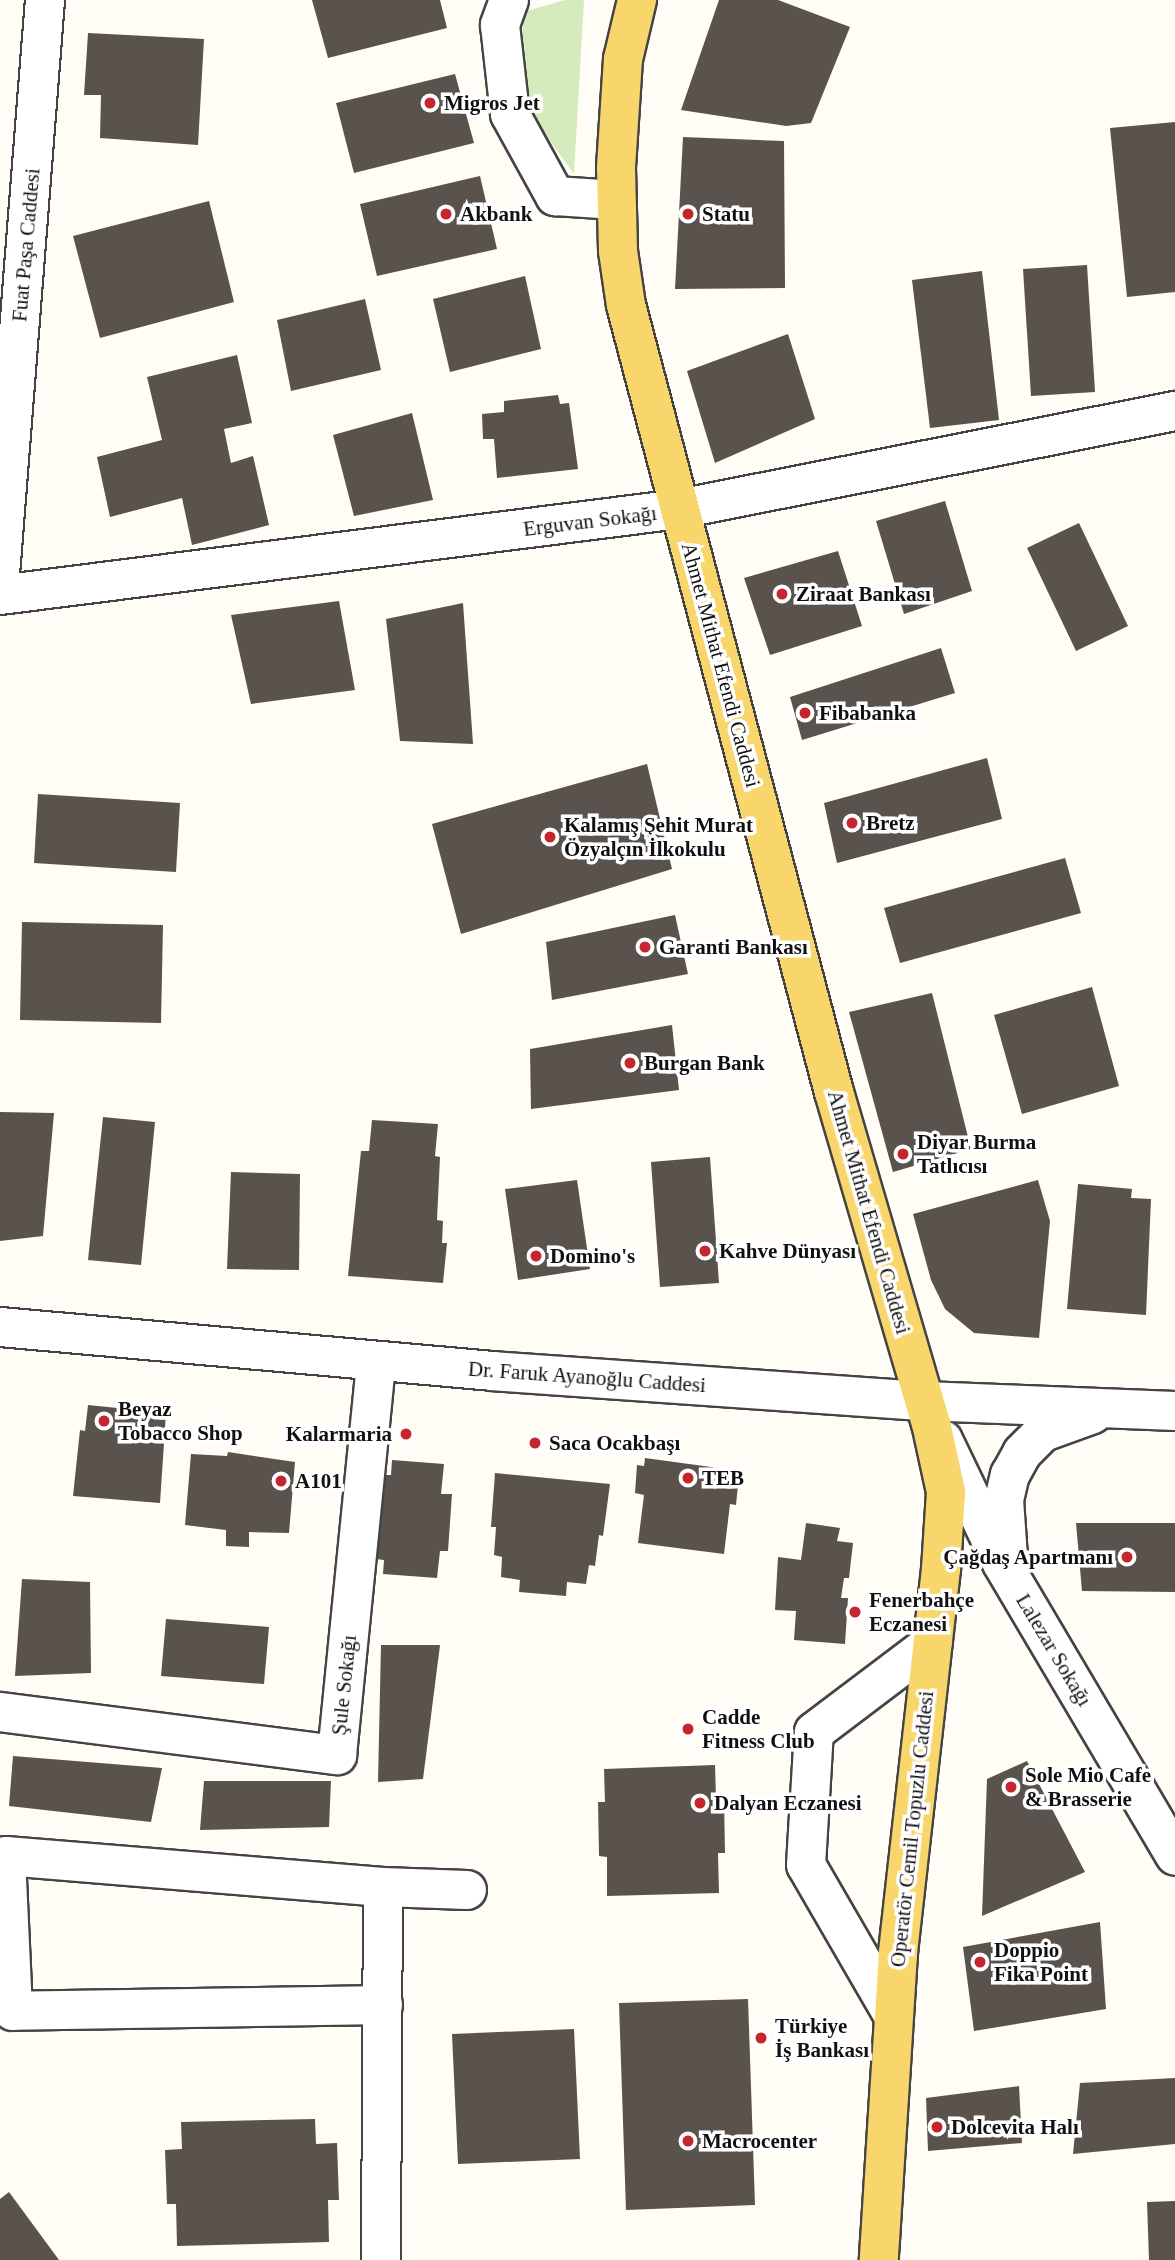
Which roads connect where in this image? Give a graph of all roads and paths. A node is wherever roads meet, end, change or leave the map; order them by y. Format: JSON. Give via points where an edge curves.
{"nodes":[{"id":1,"x":45,"y":0,"type":"edge"},
{"id":2,"x":509,"y":0,"type":"edge"},
{"id":3,"x":637,"y":0,"type":"edge"},
{"id":4,"x":616,"y":200,"type":"junction"},
{"id":5,"x":1175,"y":411,"type":"edge"},
{"id":6,"x":679,"y":509,"type":"junction"},
{"id":7,"x":0,"y":574,"type":"edge"},
{"id":8,"x":0,"y":595,"type":"edge"},
{"id":9,"x":0,"y":1327,"type":"edge"},
{"id":10,"x":376,"y":1362,"type":"junction"},
{"id":11,"x":924,"y":1401,"type":"junction"},
{"id":12,"x":1126,"y":1408,"type":"junction"},
{"id":13,"x":1175,"y":1411,"type":"edge"},
{"id":14,"x":1012,"y":1580,"type":"junction"},
{"id":15,"x":933,"y":1642,"type":"junction"},
{"id":16,"x":0,"y":1712,"type":"edge"},
{"id":17,"x":1175,"y":1856,"type":"edge"},
{"id":18,"x":383,"y":1887,"type":"junction"},
{"id":19,"x":467,"y":1890,"type":"dead end"},
{"id":20,"x":383,"y":2004,"type":"junction"},
{"id":21,"x":893,"y":2015,"type":"junction"},
{"id":22,"x":381,"y":2260,"type":"edge"},
{"id":23,"x":879,"y":2260,"type":"edge"}],
"edges":[{"from":1,"to":7,"type":"street","name":"Fuat Paşa Caddesi"},
{"from":2,"to":4,"type":"street","via":[[500,25],[510,114],[555,197]]},
{"from":3,"to":4,"type":"main road","name":"Ahmet Mithat Efendi Caddesi","via":[[620,86]]},
{"from":4,"to":6,"type":"main road","name":"Ahmet Mithat Efendi Caddesi","via":[[626,305]]},
{"from":5,"to":6,"type":"street","name":"Erguvan Sokağı"},
{"from":6,"to":8,"type":"street","name":"Erguvan Sokağı"},
{"from":6,"to":11,"type":"main road","name":"Ahmet Mithat Efendi Caddesi","via":[[831,1079]]},
{"from":9,"to":10,"type":"street","name":"Dr. Faruk Ayanoğlu Caddesi"},
{"from":10,"to":11,"type":"street","name":"Dr. Faruk Ayanoğlu Caddesi"},
{"from":10,"to":16,"type":"street","name":"Şule Sokağı","via":[[337,1755]]},
{"from":11,"to":12,"type":"street","name":"Dr. Faruk Ayanoğlu Caddesi"},
{"from":11,"to":14,"type":"street","name":"Lalezar Sokağı"},
{"from":11,"to":15,"type":"main road","name":"Operatör Cemil Topuzlu Caddesi","via":[[946,1492]]},
{"from":12,"to":13,"type":"street","name":"Dr. Faruk Ayanoğlu Caddesi"},
{"from":12,"to":14,"type":"street","via":[[1053,1427],[1021,1453],[1004,1500]]},
{"from":14,"to":17,"type":"street","name":"Lalezar Sokağı"},
{"from":15,"to":21,"type":"main road","name":"Operatör Cemil Topuzlu Caddesi"},
{"from":15,"to":21,"type":"street","via":[[814,1732],[806,1865]]},
{"from":18,"to":19,"type":"street"},
{"from":18,"to":20,"type":"street"},
{"from":18,"to":20,"type":"street","via":[[6,1856],[13,2011]]},
{"from":20,"to":22,"type":"street"},
{"from":21,"to":23,"type":"main road","name":"Operatör Cemil Topuzlu Caddesi"}]}
